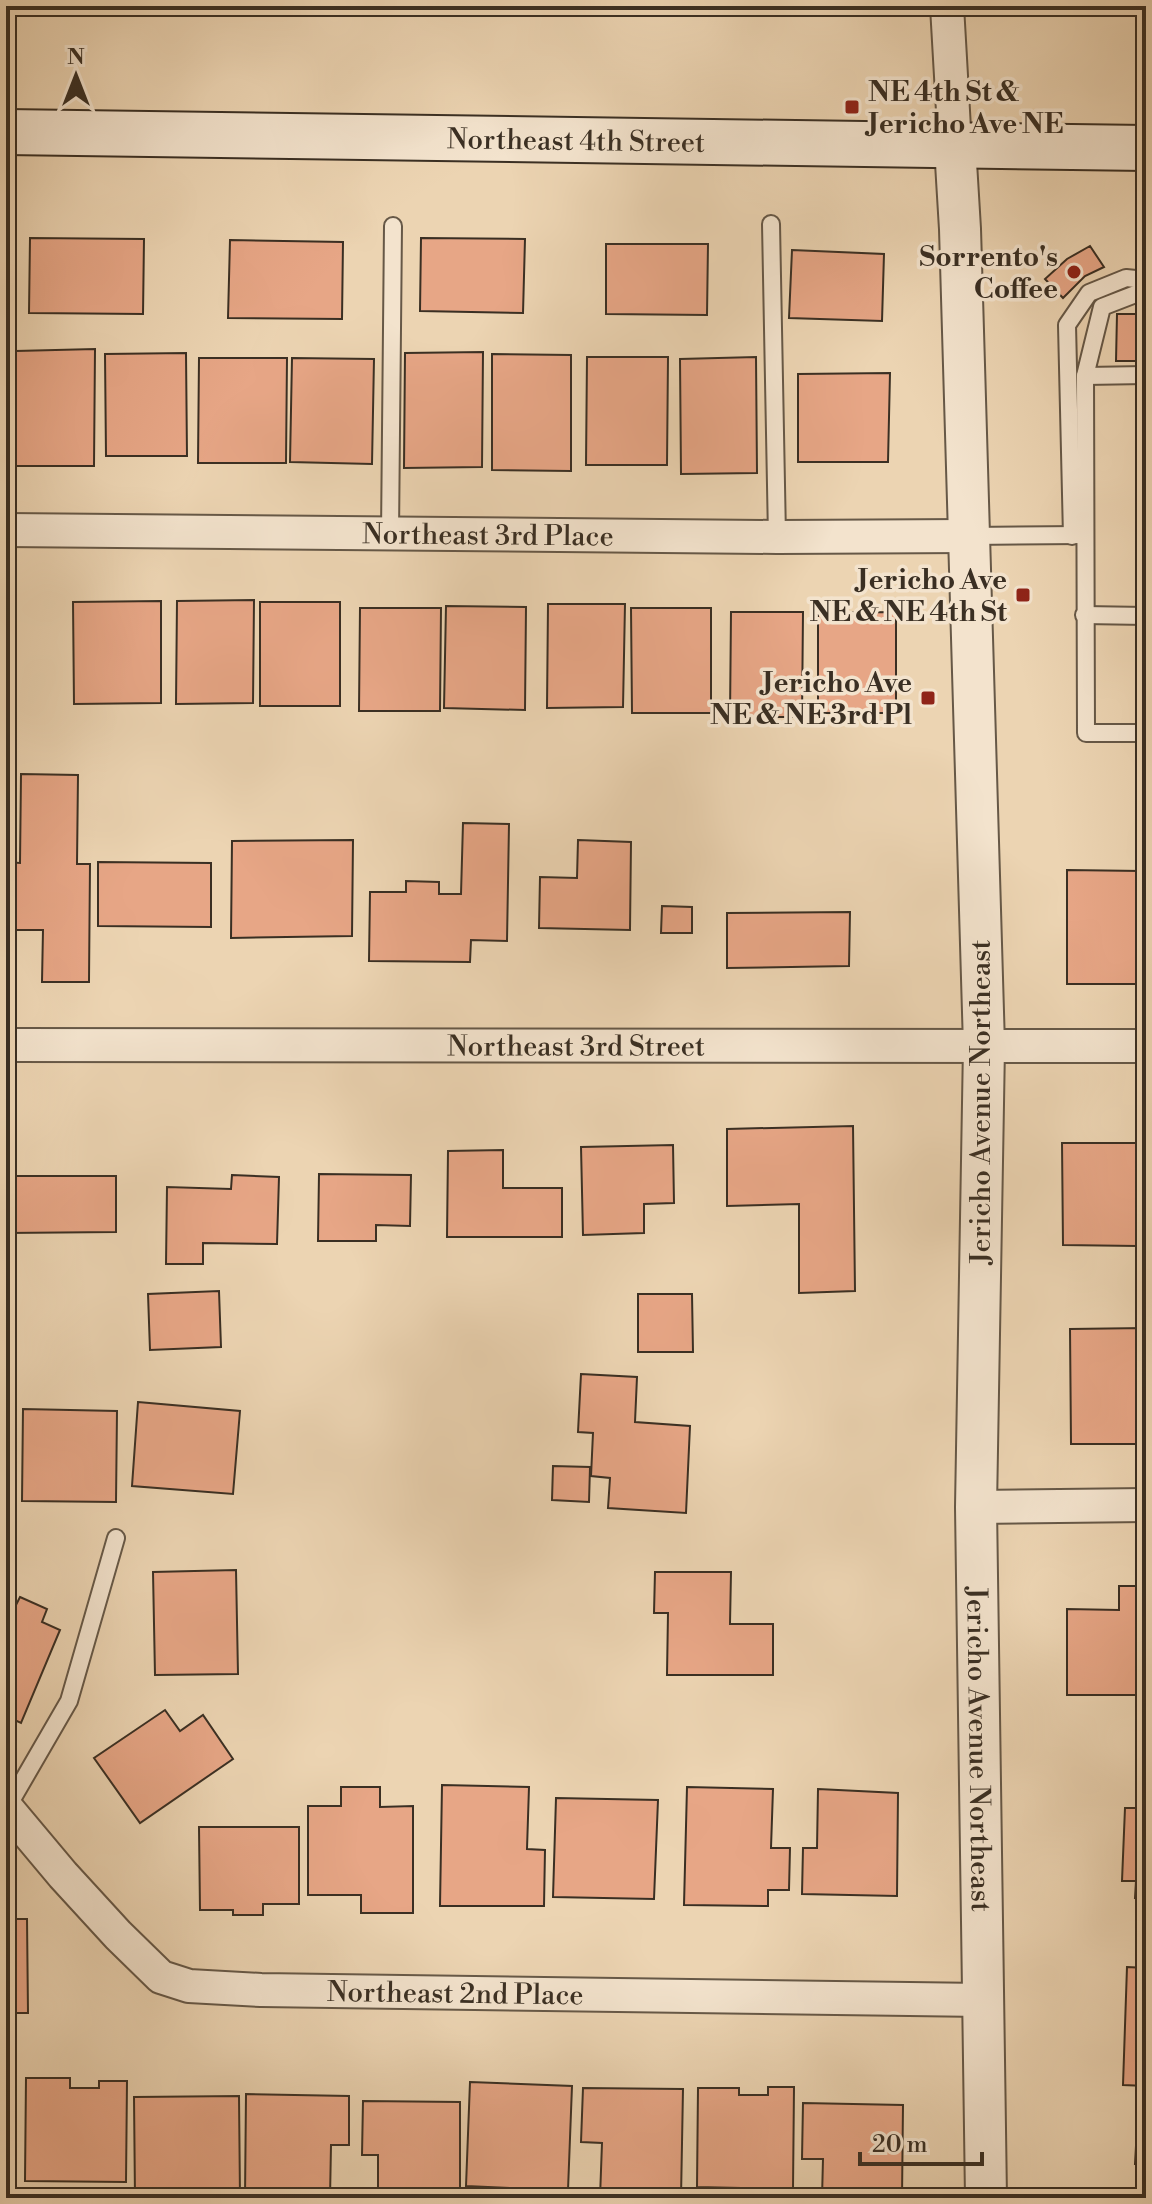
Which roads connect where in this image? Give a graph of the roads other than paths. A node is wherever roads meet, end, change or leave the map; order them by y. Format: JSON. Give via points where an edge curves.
{"nodes":[{"id":1,"x":947,"y":6,"type":"edge"},
{"id":2,"x":6,"y":132,"type":"edge"},
{"id":3,"x":955,"y":146,"type":"junction"},
{"id":4,"x":1146,"y":148,"type":"edge"},
{"id":5,"x":771,"y":224,"type":"dead end"},
{"id":6,"x":393,"y":226,"type":"dead end"},
{"id":7,"x":1146,"y":280,"type":"edge"},
{"id":8,"x":1146,"y":290,"type":"edge"},
{"id":9,"x":1146,"y":375,"type":"edge"},
{"id":10,"x":1085,"y":376,"type":"junction"},
{"id":11,"x":6,"y":530,"type":"edge"},
{"id":12,"x":390,"y":534,"type":"junction"},
{"id":13,"x":968,"y":536,"type":"junction"},
{"id":14,"x":1079,"y":536,"type":"junction"},
{"id":15,"x":777,"y":537,"type":"junction"},
{"id":16,"x":1084,"y":615,"type":"junction"},
{"id":17,"x":1146,"y":616,"type":"edge"},
{"id":18,"x":1146,"y":733,"type":"edge"},
{"id":19,"x":6,"y":1045,"type":"edge"},
{"id":20,"x":984,"y":1046,"type":"junction"},
{"id":21,"x":1146,"y":1046,"type":"edge"},
{"id":22,"x":1146,"y":1505,"type":"edge"},
{"id":23,"x":976,"y":1507,"type":"junction"},
{"id":24,"x":116,"y":1538,"type":"dead end"},
{"id":25,"x":7,"y":1808,"type":"edge"},
{"id":26,"x":983,"y":2000,"type":"junction"},
{"id":27,"x":986,"y":2198,"type":"edge"}],
"edges":[{"from":1,"to":3,"type":"street","name":"Jericho Avenue Northeast"},
{"from":2,"to":3,"type":"main road","name":"Northeast 4th Street"},
{"from":3,"to":4,"type":"main road","name":"Northeast 4th Street"},
{"from":3,"to":13,"type":"street","name":"Jericho Avenue Northeast"},
{"from":5,"to":15,"type":"lane"},
{"from":6,"to":12,"type":"lane"},
{"from":7,"to":14,"type":"lane","via":[[1126,278],[1089,293],[1067,325]]},
{"from":8,"to":10,"type":"lane","via":[[1102,307]]},
{"from":9,"to":10,"type":"lane"},
{"from":10,"to":14,"type":"lane"},
{"from":11,"to":12,"type":"street","name":"Northeast 3rd Place"},
{"from":12,"to":15,"type":"street","name":"Northeast 3rd Place"},
{"from":13,"to":14,"type":"lane"},
{"from":13,"to":15,"type":"street","name":"Northeast 3rd Place"},
{"from":13,"to":20,"type":"street","name":"Jericho Avenue Northeast"},
{"from":14,"to":16,"type":"lane"},
{"from":16,"to":17,"type":"lane"},
{"from":16,"to":18,"type":"lane","via":[[1086,733]]},
{"from":19,"to":20,"type":"street","name":"Northeast 3rd Street"},
{"from":20,"to":21,"type":"street","name":"Northeast 3rd Street"},
{"from":20,"to":23,"type":"street","name":"Jericho Avenue Northeast"},
{"from":22,"to":23,"type":"street"},
{"from":23,"to":26,"type":"street","name":"Jericho Avenue Northeast"},
{"from":24,"to":25,"type":"lane","via":[[69,1701]]},
{"from":25,"to":26,"type":"street","name":"Northeast 2nd Place","via":[[161,1977],[189,1986]]},
{"from":26,"to":27,"type":"street","name":"Jericho Avenue Northeast"}]}
